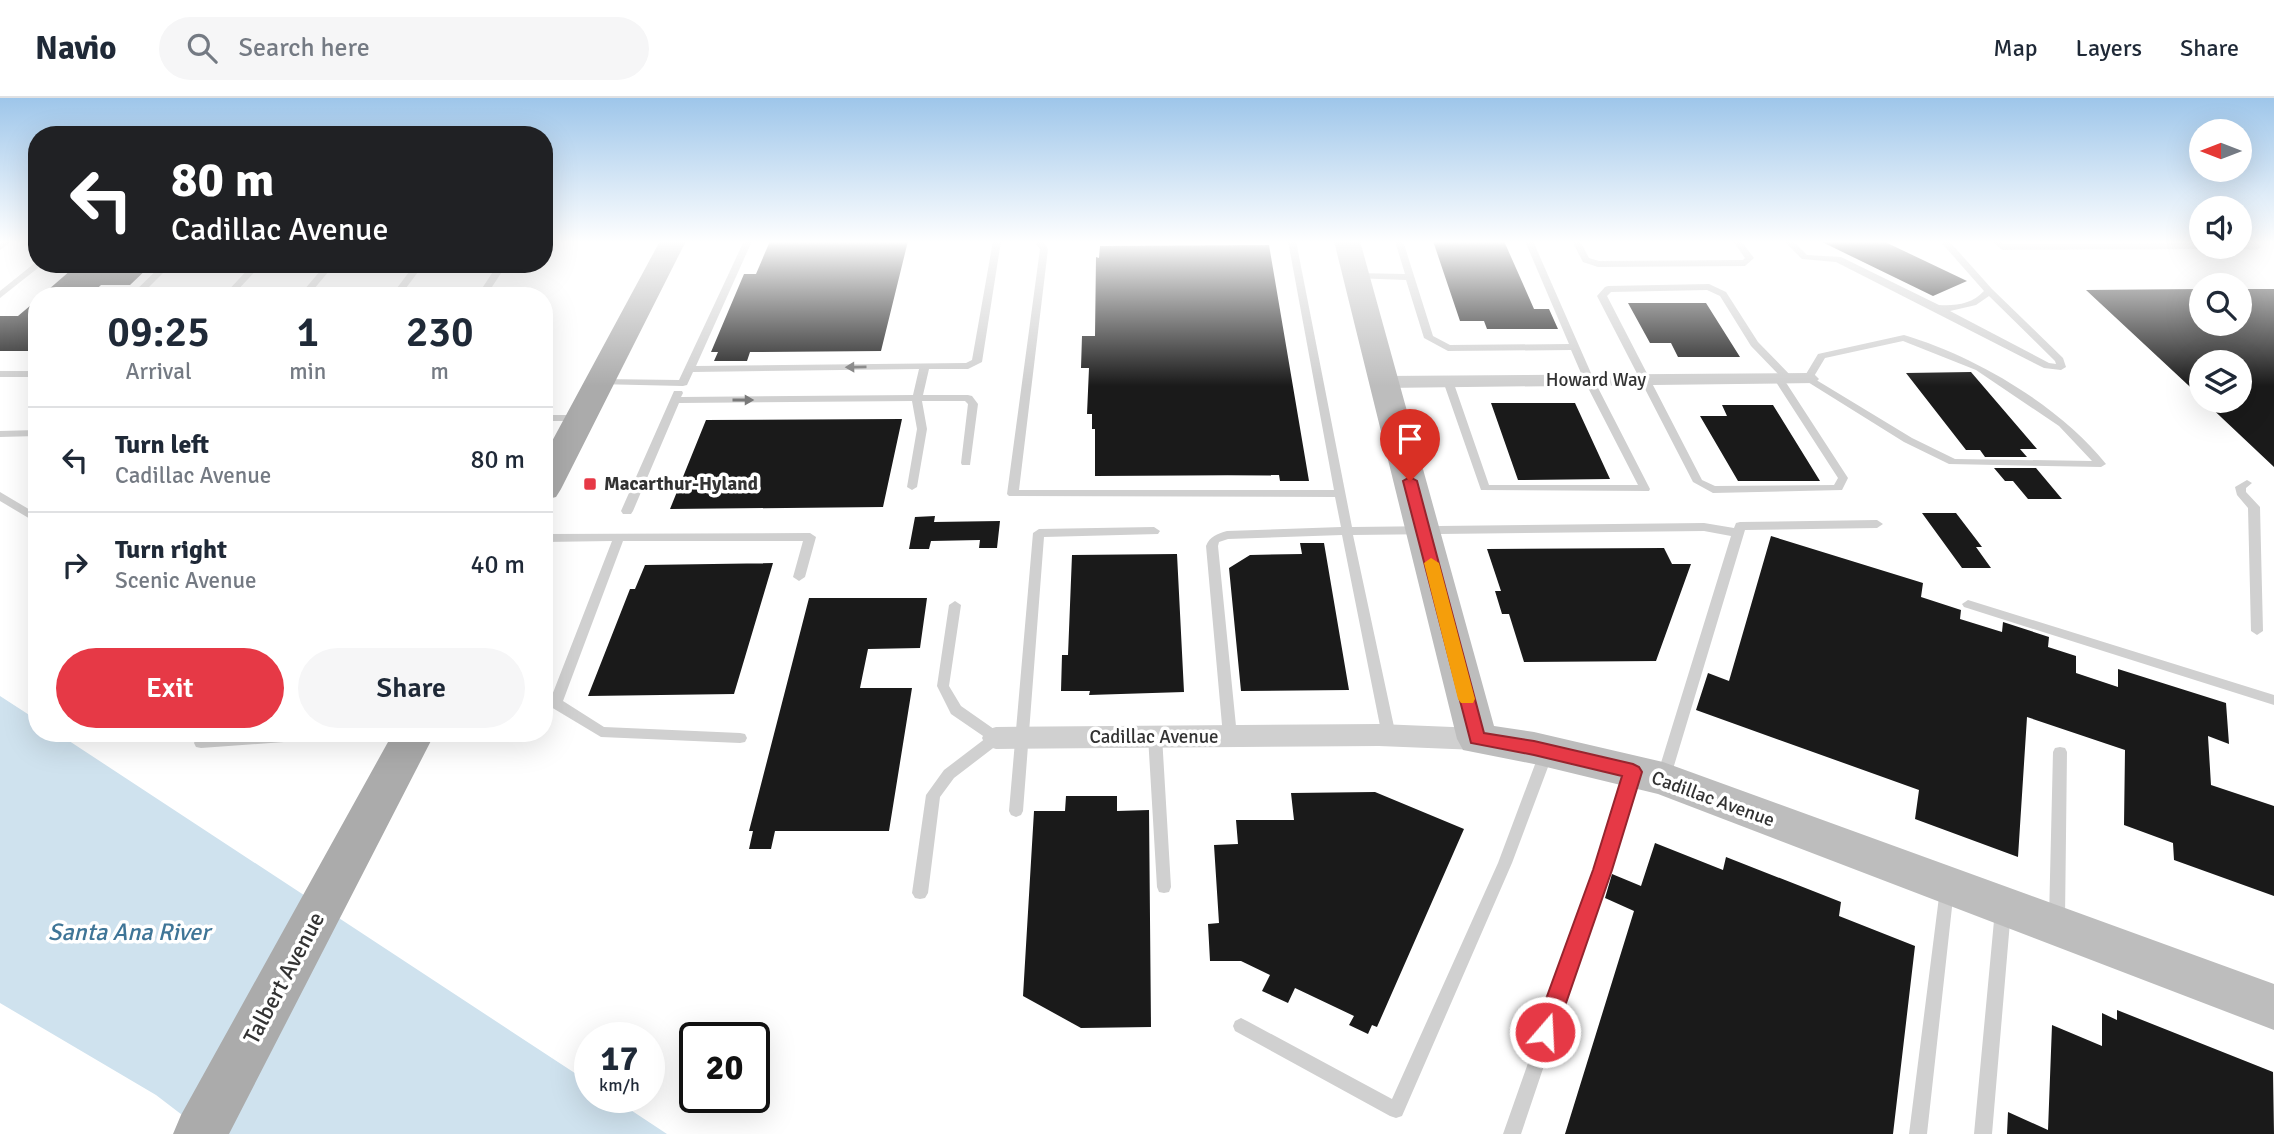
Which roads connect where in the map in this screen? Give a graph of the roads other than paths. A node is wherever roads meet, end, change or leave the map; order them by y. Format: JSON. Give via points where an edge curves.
{"nodes":[{"id":1,"x":648,"y":289,"type":"edge"},
{"id":2,"x":726,"y":289,"type":"edge"},
{"id":3,"x":989,"y":289,"type":"edge"},
{"id":4,"x":1039,"y":289,"type":"edge"},
{"id":5,"x":1301,"y":289,"type":"edge"},
{"id":6,"x":1360,"y":289,"type":"edge"},
{"id":7,"x":1414,"y":289,"type":"edge"},
{"id":8,"x":1550,"y":289,"type":"edge"},
{"id":9,"x":1608,"y":289,"type":"edge"},
{"id":10,"x":1712,"y":289,"type":"edge"},
{"id":11,"x":1899,"y":289,"type":"edge"},
{"id":12,"x":1989,"y":291,"type":"joint"},
{"id":13,"x":1937,"y":308,"type":"junction"},
{"id":14,"x":1576,"y":347,"type":"junction"},
{"id":15,"x":925,"y":366,"type":"junction"},
{"id":16,"x":689,"y":369,"type":"junction"},
{"id":17,"x":0,"y":374,"type":"edge"},
{"id":18,"x":28,"y":374,"type":"edge"},
{"id":19,"x":1792,"y":379,"type":"junction"},
{"id":20,"x":1589,"y":380,"type":"junction"},
{"id":21,"x":1648,"y":380,"type":"junction"},
{"id":22,"x":1448,"y":381,"type":"junction"},
{"id":23,"x":600,"y":382,"type":"junction"},
{"id":24,"x":1384,"y":382,"type":"junction"},
{"id":25,"x":683,"y":383,"type":"junction"},
{"id":26,"x":917,"y":399,"type":"junction"},
{"id":27,"x":675,"y":400,"type":"junction"},
{"id":28,"x":553,"y":418,"type":"edge"},
{"id":29,"x":581,"y":418,"type":"junction"},
{"id":30,"x":28,"y":433,"type":"edge"},
{"id":31,"x":0,"y":434,"type":"edge"},
{"id":32,"x":966,"y":463,"type":"dead end"},
{"id":33,"x":553,"y":472,"type":"edge"},
{"id":34,"x":2247,"y":483,"type":"dead end"},
{"id":35,"x":912,"y":487,"type":"dead end"},
{"id":36,"x":1340,"y":493,"type":"junction"},
{"id":37,"x":0,"y":496,"type":"edge"},
{"id":38,"x":627,"y":510,"type":"dead end"},
{"id":39,"x":28,"y":513,"type":"edge"},
{"id":40,"x":1877,"y":524,"type":"dead end"},
{"id":41,"x":1154,"y":531,"type":"dead end"},
{"id":42,"x":1347,"y":531,"type":"junction"},
{"id":43,"x":1423,"y":531,"type":"junction"},
{"id":44,"x":1738,"y":533,"type":"junction"},
{"id":45,"x":619,"y":537,"type":"junction"},
{"id":46,"x":553,"y":538,"type":"edge"},
{"id":47,"x":799,"y":577,"type":"dead end"},
{"id":48,"x":1968,"y":604,"type":"dead end"},
{"id":49,"x":955,"y":606,"type":"dead end"},
{"id":50,"x":2257,"y":631,"type":"dead end"},
{"id":51,"x":2274,"y":699,"type":"edge"},
{"id":52,"x":1230,"y":736,"type":"junction"},
{"id":53,"x":1390,"y":736,"type":"junction"},
{"id":54,"x":1009,"y":737,"type":"junction"},
{"id":55,"x":1155,"y":737,"type":"junction"},
{"id":56,"x":740,"y":738,"type":"dead end"},
{"id":57,"x":1477,"y":739,"type":"junction"},
{"id":58,"x":215,"y":742,"type":"edge"},
{"id":59,"x":409,"y":742,"type":"edge"},
{"id":60,"x":201,"y":743,"type":"dead end"},
{"id":61,"x":1547,"y":751,"type":"junction"},
{"id":62,"x":2060,"y":752,"type":"dead end"},
{"id":63,"x":1648,"y":776,"type":"junction"},
{"id":64,"x":1016,"y":811,"type":"dead end"},
{"id":65,"x":1947,"y":886,"type":"junction"},
{"id":66,"x":1164,"y":887,"type":"dead end"},
{"id":67,"x":920,"y":893,"type":"dead end"},
{"id":68,"x":2003,"y":906,"type":"junction"},
{"id":69,"x":2057,"y":927,"type":"junction"},
{"id":70,"x":2274,"y":1007,"type":"edge"},
{"id":71,"x":1241,"y":1026,"type":"dead end"},
{"id":72,"x":200,"y":1134,"type":"edge"},
{"id":73,"x":1512,"y":1134,"type":"edge"},
{"id":74,"x":1918,"y":1134,"type":"edge"},
{"id":75,"x":1983,"y":1134,"type":"edge"}],
"edges":[{"from":1,"to":23,"type":"main road"},
{"from":2,"to":16,"type":"lane"},
{"from":3,"to":15,"type":"lane","via":[[977,362]]},
{"from":4,"to":36,"type":"lane","via":[[1013,494]]},
{"from":5,"to":36,"type":"lane"},
{"from":6,"to":24,"type":"street"},
{"from":7,"to":14,"type":"lane","via":[[1429,338],[1436,344],[1448,348]]},
{"from":8,"to":14,"type":"lane"},
{"from":9,"to":21,"type":"lane","via":[[1602,296]]},
{"from":10,"to":19,"type":"lane","via":[[1723,294],[1754,344]]},
{"from":11,"to":13,"type":"lane"},
{"from":12,"to":13,"type":"lane","via":[[1972,303]]},
{"from":12,"to":13,"type":"lane","via":[[2060,360],[2061,368],[2047,366]]},
{"from":14,"to":20,"type":"lane"},
{"from":15,"to":16,"type":"lane","one_way":true},
{"from":15,"to":26,"type":"lane"},
{"from":16,"to":25,"type":"lane"},
{"from":17,"to":18,"type":"lane"},
{"from":19,"to":19,"type":"lane","via":[[1953,462],[2101,464],[2063,424],[1979,368],[1904,338],[1821,356]]},
{"from":19,"to":21,"type":"street","name":"Howard Way"},
{"from":19,"to":21,"type":"lane","via":[[1843,478],[1838,488],[1713,490],[1698,482]]},
{"from":20,"to":21,"type":"street","name":"Howard Way"},
{"from":20,"to":22,"type":"street","name":"Howard Way"},
{"from":20,"to":22,"type":"lane","via":[[1645,489],[1485,488]]},
{"from":22,"to":24,"type":"street","name":"Howard Way"},
{"from":23,"to":25,"type":"lane"},
{"from":23,"to":29,"type":"main road"},
{"from":24,"to":43,"type":"street"},
{"from":25,"to":27,"type":"lane"},
{"from":27,"to":26,"type":"lane","one_way":true},
{"from":26,"to":32,"type":"lane","via":[[968,398],[973,404]]},
{"from":26,"to":35,"type":"lane","via":[[922,429]]},
{"from":27,"to":38,"type":"lane"},
{"from":28,"to":29,"type":"lane"},
{"from":29,"to":33,"type":"main road"},
{"from":30,"to":31,"type":"lane"},
{"from":34,"to":50,"type":"lane","via":[[2239,487],[2254,507]]},
{"from":36,"to":42,"type":"lane"},
{"from":37,"to":39,"type":"lane"},
{"from":40,"to":44,"type":"lane","via":[[1740,526]]},
{"from":41,"to":54,"type":"lane","via":[[1039,533]]},
{"from":42,"to":43,"type":"lane"},
{"from":42,"to":52,"type":"lane","via":[[1227,535],[1214,540]]},
{"from":42,"to":53,"type":"lane"},
{"from":43,"to":44,"type":"lane","via":[[1703,527]]},
{"from":43,"to":57,"type":"street"},
{"from":44,"to":63,"type":"lane"},
{"from":45,"to":46,"type":"lane"},
{"from":45,"to":47,"type":"lane","via":[[810,537]]},
{"from":45,"to":56,"type":"lane","via":[[556,703],[601,732]]},
{"from":48,"to":51,"type":"lane"},
{"from":49,"to":54,"type":"lane","via":[[943,686],[956,710]]},
{"from":52,"to":53,"type":"street","name":"Cadillac Avenue"},
{"from":52,"to":55,"type":"street","name":"Cadillac Avenue"},
{"from":53,"to":57,"type":"street","name":"Cadillac Avenue"},
{"from":54,"to":55,"type":"street","name":"Cadillac Avenue"},
{"from":54,"to":64,"type":"lane"},
{"from":54,"to":67,"type":"lane","via":[[948,774],[933,795]]},
{"from":55,"to":66,"type":"lane"},
{"from":57,"to":61,"type":"street","name":"Cadillac Avenue"},
{"from":58,"to":60,"type":"lane"},
{"from":59,"to":72,"type":"main road","name":"Talbert Avenue"},
{"from":61,"to":63,"type":"street","name":"Cadillac Avenue"},
{"from":61,"to":71,"type":"lane","via":[[1506,863],[1396,1110]]},
{"from":62,"to":69,"type":"lane"},
{"from":63,"to":65,"type":"street","name":"Cadillac Avenue"},
{"from":63,"to":73,"type":"lane","via":[[1603,870]]},
{"from":65,"to":68,"type":"street","name":"Cadillac Avenue"},
{"from":65,"to":74,"type":"lane"},
{"from":68,"to":69,"type":"street","name":"Cadillac Avenue"},
{"from":68,"to":75,"type":"lane"},
{"from":69,"to":70,"type":"street","name":"Cadillac Avenue"}]}
